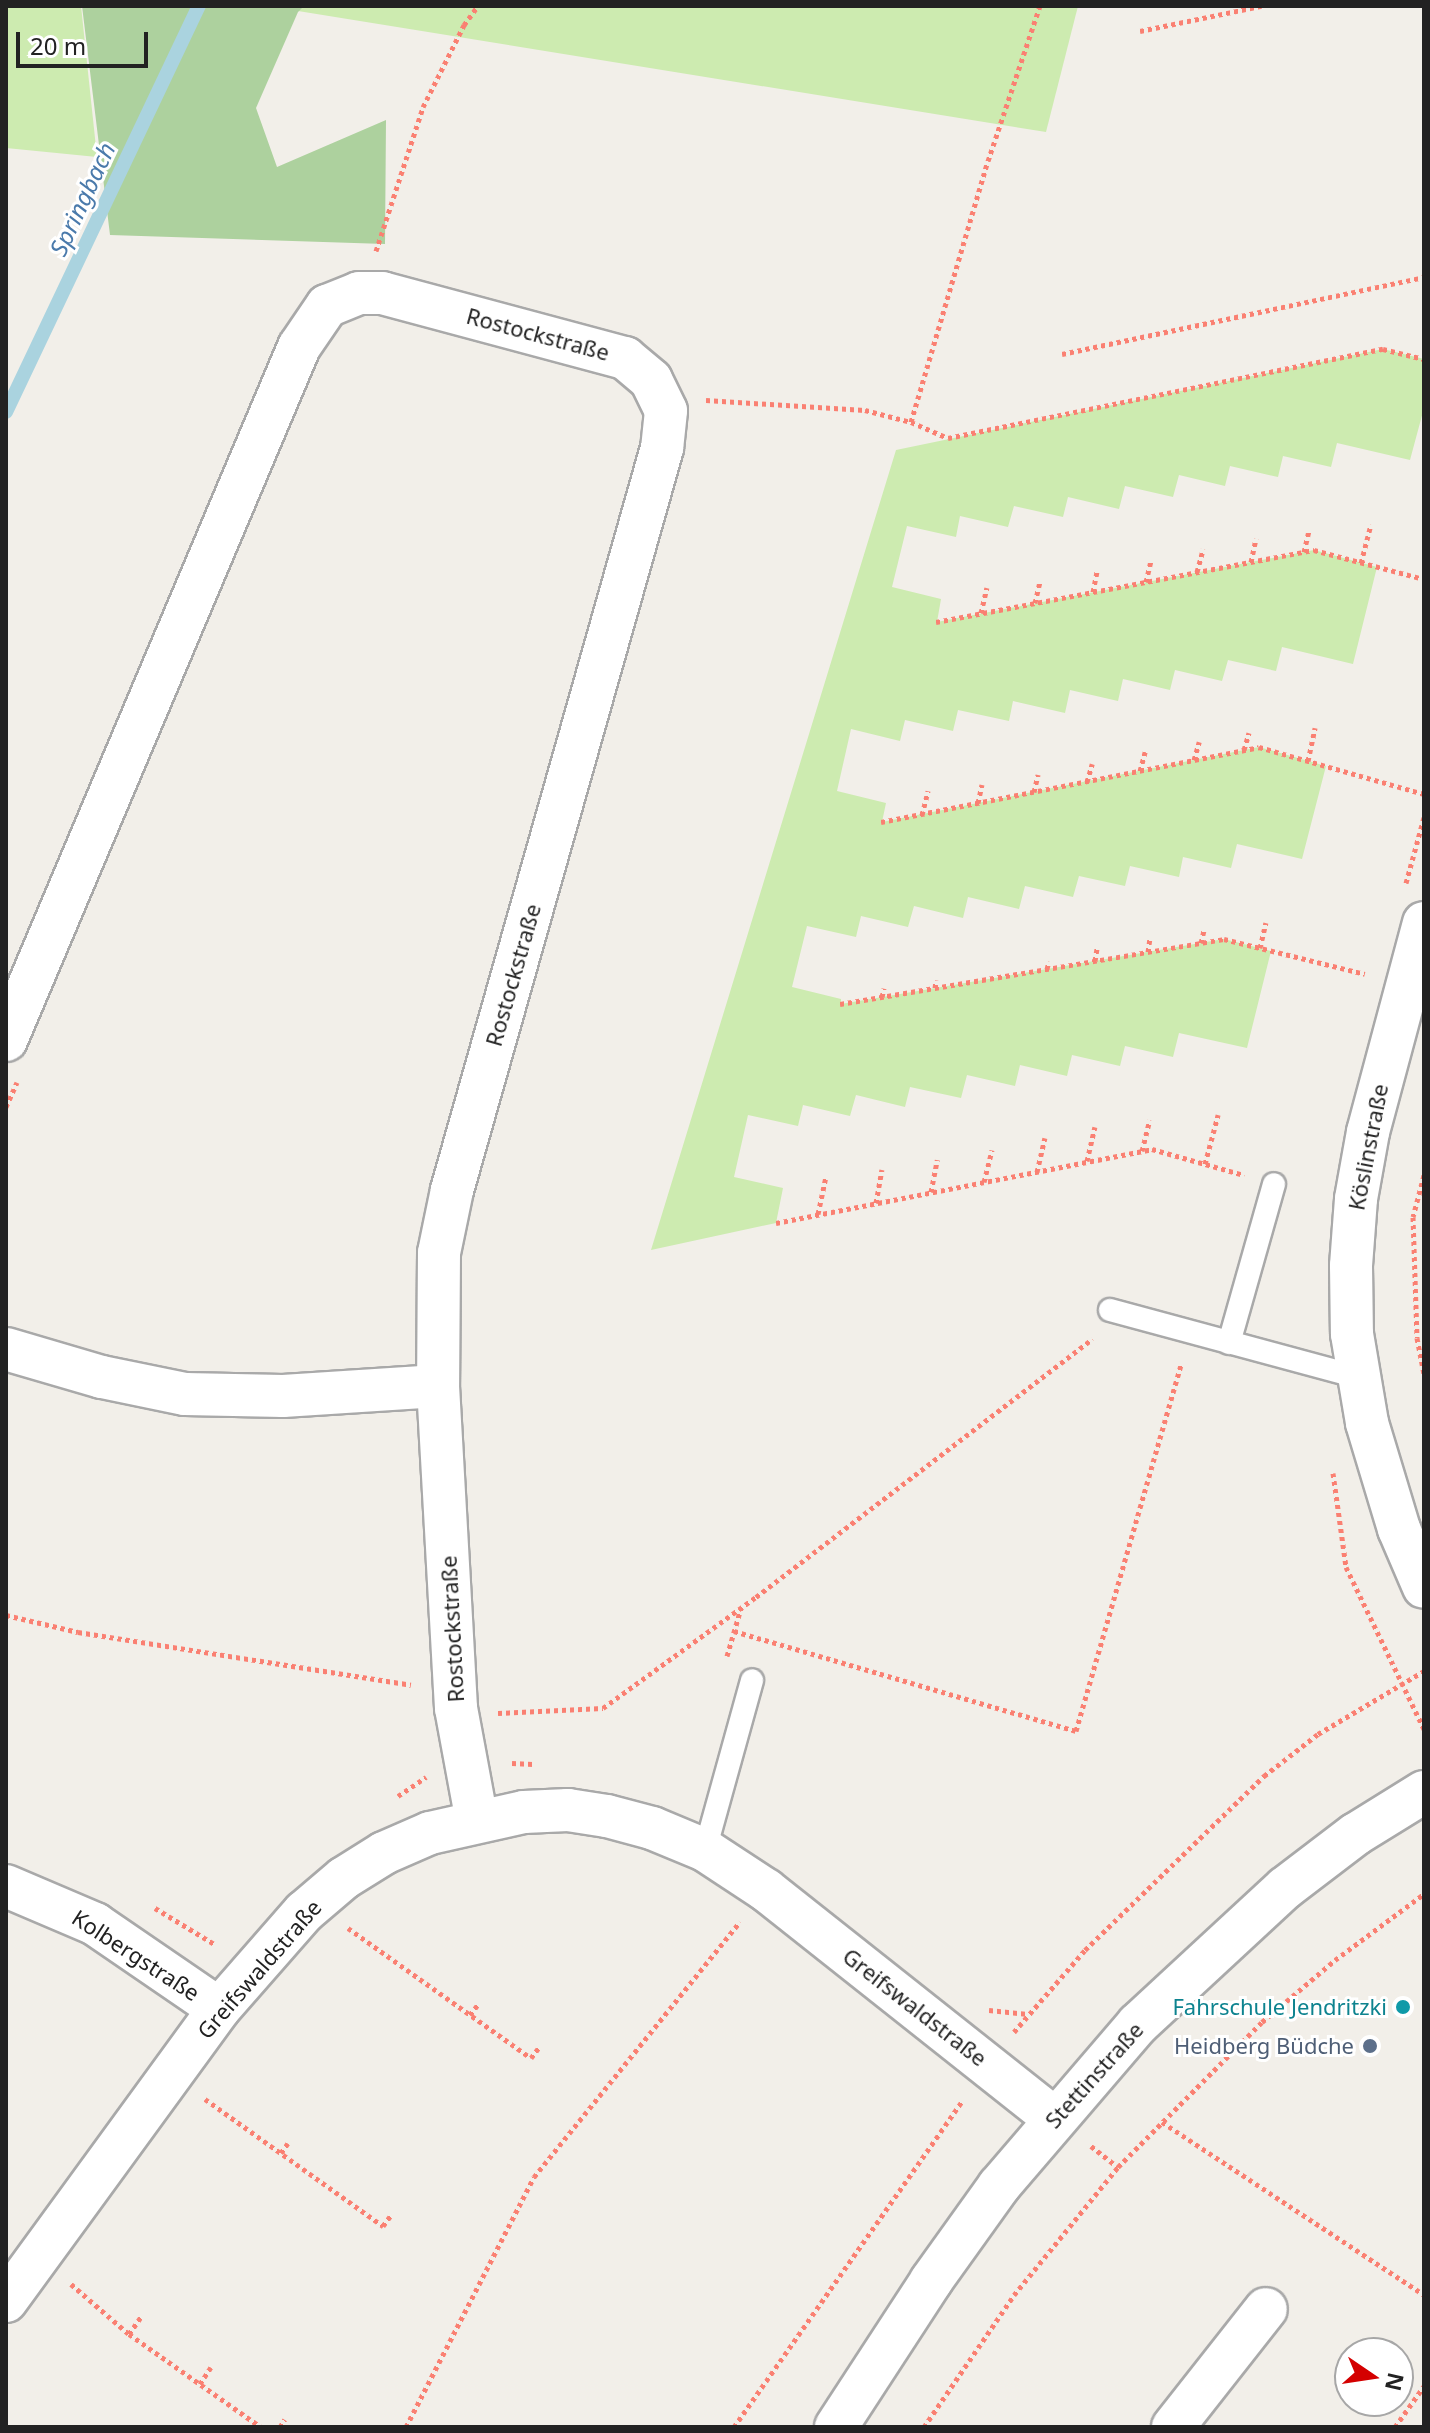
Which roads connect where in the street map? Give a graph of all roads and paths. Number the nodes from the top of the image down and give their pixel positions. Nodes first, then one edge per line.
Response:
1 (478, 6) edge
2 (1040, 6) edge
3 (1261, 6) edge
4 (1140, 31) dead end
5 (374, 258) dead end
6 (1424, 277) edge
7 (1062, 354) dead end
8 (1424, 359) edge
9 (705, 400) dead end
10 (703, 414) dead end
11 (1371, 524) dead end
12 (1309, 531) dead end
13 (1256, 539) dead end
14 (1203, 549) dead end
15 (1304, 552) junction
16 (1151, 561) dead end
17 (1251, 562) junction
18 (1361, 563) junction
19 (1097, 571) dead end
20 (1197, 572) junction
21 (1424, 579) edge
22 (1040, 581) dead end
23 (1146, 582) junction
24 (987, 588) dead end
25 (1093, 592) junction
26 (1035, 603) junction
27 (981, 613) junction
28 (936, 622) dead end
29 (1315, 728) dead end
30 (1249, 733) dead end
31 (1199, 742) dead end
32 (1244, 750) junction
33 (1145, 752) dead end
34 (1194, 760) junction
35 (1308, 761) junction
36 (1092, 764) dead end
37 (1140, 771) junction
38 (1038, 774) dead end
39 (1087, 782) junction
40 (982, 784) dead end
41 (928, 791) dead end
42 (1034, 792) junction
43 (1424, 794) edge
44 (978, 803) junction
45 (922, 815) junction
46 (881, 822) dead end
47 (1266, 923) dead end
48 (1424, 923) edge
49 (1204, 930) dead end
50 (1150, 938) dead end
51 (1201, 943) junction
52 (1097, 948) dead end
53 (1260, 948) junction
54 (1148, 952) junction
55 (1049, 961) dead end
56 (1095, 961) junction
57 (1047, 969) junction
58 (994, 971) dead end
59 (1369, 975) dead end
60 (993, 979) junction
61 (936, 980) dead end
62 (884, 988) dead end
63 (935, 988) junction
64 (882, 997) junction
65 (840, 1004) dead end
66 (6, 1040) edge
67 (1218, 1115) dead end
68 (1150, 1120) dead end
69 (1095, 1127) dead end
70 (1045, 1138) dead end
71 (992, 1150) dead end
72 (1142, 1151) junction
73 (937, 1160) dead end
74 (1087, 1161) junction
75 (1205, 1164) junction
76 (882, 1170) dead end
77 (1037, 1172) junction
78 (1424, 1175) edge
79 (826, 1177) dead end
80 (984, 1182) junction
81 (1274, 1184) joint
82 (931, 1192) junction
83 (876, 1203) junction
84 (818, 1214) junction
85 (776, 1223) dead end
86 (1424, 1304) edge
87 (1417, 1306) junction
88 (1110, 1310) dead end
89 (1136, 1317) junction
90 (1229, 1343) junction
91 (6, 1349) edge
92 (1180, 1365) dead end
93 (1424, 1374) edge
94 (1358, 1377) junction
95 (438, 1386) junction
96 (1424, 1587) edge
97 (6, 1615) edge
98 (734, 1631) dead end
99 (1424, 1671) edge
100 (752, 1680) dead end
101 (1399, 1684) junction
102 (456, 1708) junction
103 (1424, 1729) edge
104 (424, 1763) dead end
105 (424, 1778) dead end
106 (1424, 1792) edge
107 (477, 1821) junction
108 (705, 1850) junction
109 (6, 1886) edge
110 (766, 1890) junction
111 (1424, 1894) edge
112 (339, 1922) dead end
113 (479, 2003) dead end
114 (219, 2009) junction
115 (1028, 2014) dead end
116 (470, 2015) junction
117 (540, 2046) dead end
118 (194, 2091) dead end
119 (968, 2093) dead end
120 (1054, 2118) junction
121 (1162, 2122) junction
122 (288, 2143) dead end
123 (281, 2153) junction
124 (391, 2215) dead end
125 (70, 2283) dead end
126 (1424, 2295) edge
127 (6, 2301) edge
128 (1266, 2309) dead end
129 (141, 2317) dead end
130 (129, 2334) junction
131 (211, 2367) dead end
132 (200, 2384) junction
133 (1424, 2386) edge
134 (285, 2419) dead end
135 (261, 2427) edge
136 (280, 2427) edge
137 (406, 2427) edge
138 (734, 2427) edge
139 (836, 2427) edge
140 (924, 2427) edge
141 (1173, 2427) edge
142 (1395, 2427) edge

1 - 5 path
2 - 8 path
3 - 4 path
6 - 7 path
9 - 10 path
11 - 18 path
12 - 15 path
13 - 17 path
14 - 20 path
15 - 17 path
15 - 18 path
16 - 23 path
17 - 20 path
18 - 21 path
19 - 25 path
20 - 23 path
22 - 26 path
23 - 25 path
24 - 27 path
25 - 26 path
26 - 27 path
27 - 28 path
29 - 35 path
30 - 32 path
31 - 34 path
32 - 34 path
32 - 35 path
33 - 37 path
34 - 37 path
35 - 43 path
36 - 39 path
37 - 39 path
38 - 42 path
39 - 42 path
40 - 44 path
41 - 45 path
42 - 44 path
44 - 45 path
45 - 46 path
47 - 53 path
48 - 94 street, Köslinstraße
49 - 51 path
50 - 54 path
51 - 53 path
51 - 54 path
52 - 56 path
53 - 59 path
54 - 56 path
55 - 57 path
56 - 57 path
57 - 60 path
58 - 60 path
60 - 63 path
61 - 63 path
62 - 64 path
63 - 64 path
64 - 65 path
66 - 95 street, Rostockstraße
67 - 75 path
68 - 72 path
69 - 74 path
70 - 77 path
71 - 80 path
72 - 74 path
72 - 75 path
73 - 82 path
74 - 77 path
75 - 81 path
76 - 83 path
77 - 80 path
78 - 87 path
79 - 84 path
80 - 82 path
81 - 90 lane
82 - 83 path
83 - 84 path
84 - 85 path
86 - 87 path
87 - 93 path
88 - 89 lane
89 - 90 lane
89 - 102 path
90 - 94 lane
91 - 95 street
92 - 98 path
94 - 96 street, Köslinstraße
95 - 102 street, Rostockstraße
97 - 102 path
99 - 101 path
100 - 108 lane
101 - 103 path
101 - 115 path
102 - 107 street, Rostockstraße
104 - 105 path
106 - 120 street, Stettinstraße
107 - 108 street, Greifswaldstraße
107 - 114 street, Greifswaldstraße
108 - 110 street, Greifswaldstraße
109 - 114 street, Kolbergstraße
110 - 120 street, Greifswaldstraße
110 - 137 path
111 - 121 path
112 - 116 path
113 - 116 path
114 - 127 street, Greifswaldstraße
116 - 117 path
118 - 123 path
119 - 138 path
120 - 139 street, Stettinstraße
121 - 126 path
121 - 140 path
122 - 123 path
123 - 124 path
125 - 130 path
128 - 141 street
129 - 130 path
130 - 132 path
131 - 132 path
132 - 135 path
133 - 142 path
134 - 136 path

